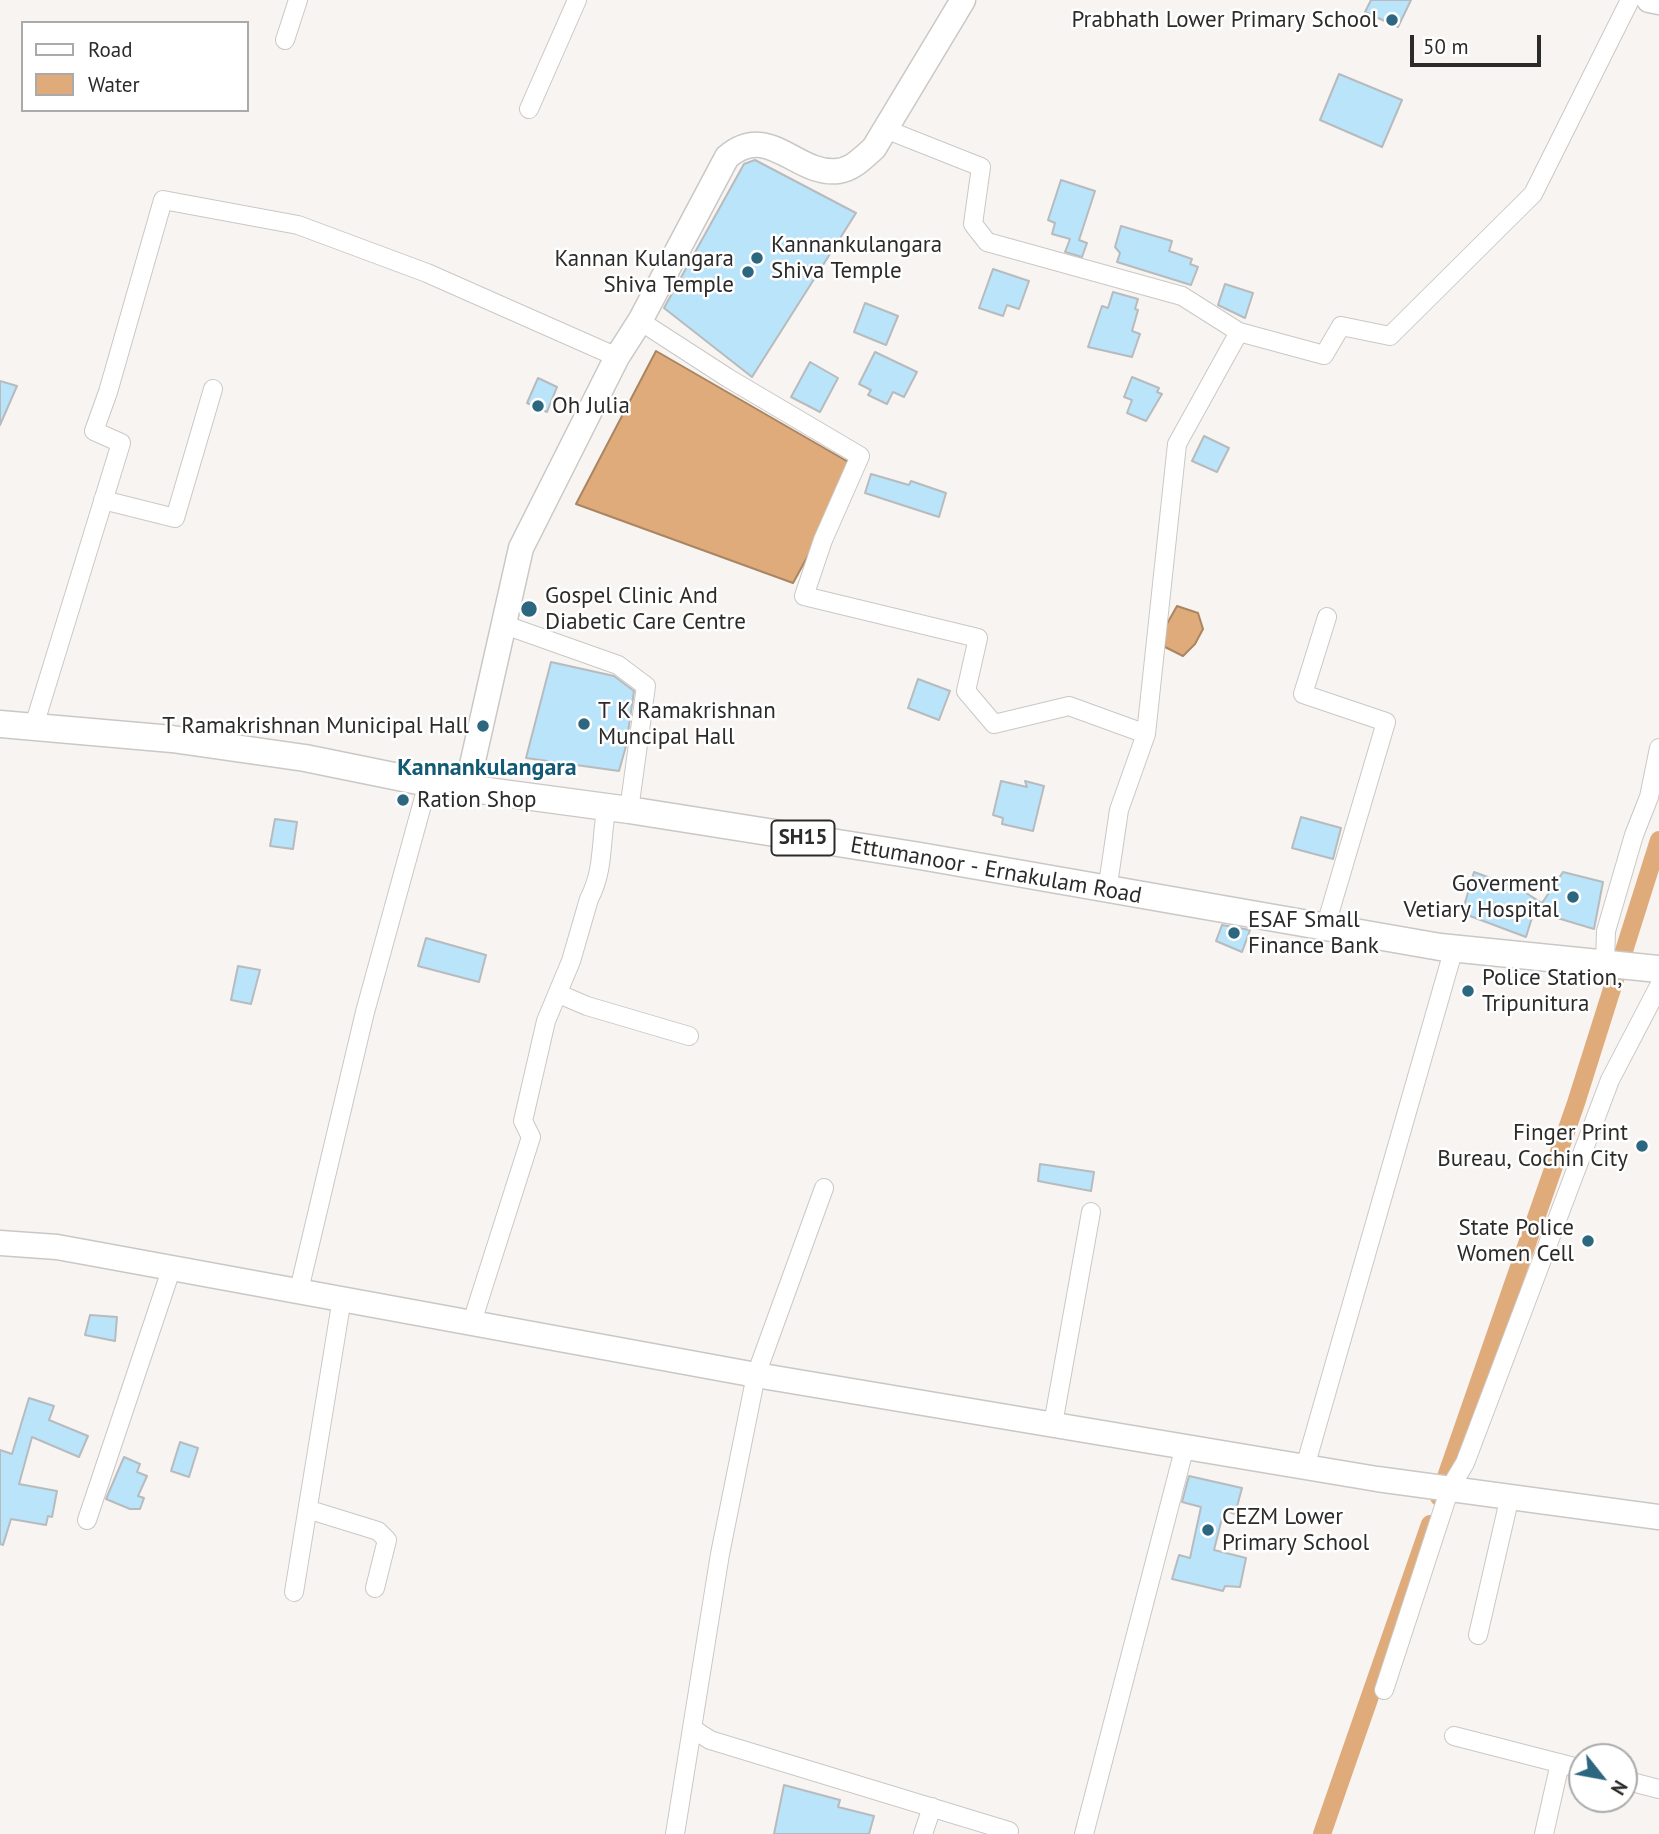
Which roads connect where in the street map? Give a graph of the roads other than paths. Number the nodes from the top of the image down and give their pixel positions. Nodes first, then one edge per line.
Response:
1 (298, 0) edge
2 (576, 0) edge
3 (963, 0) edge
4 (1630, 0) edge
5 (1649, 0) edge
6 (1659, 2) edge
7 (285, 40) dead end
8 (529, 109) dead end
9 (885, 129) junction
10 (640, 321) junction
11 (1239, 332) junction
12 (617, 357) junction
13 (213, 389) dead end
14 (103, 500) junction
15 (1327, 617) dead end
16 (505, 625) junction
17 (0, 724) edge
18 (33, 729) junction
19 (1146, 734) junction
20 (1659, 748) edge
21 (428, 783) junction
22 (467, 787) junction
23 (618, 809) junction
24 (1107, 891) junction
25 (1325, 928) junction
26 (1454, 948) junction
27 (1605, 963) junction
28 (1654, 974) edge
29 (559, 994) junction
30 (689, 1036) dead end
31 (824, 1188) dead end
32 (1091, 1212) dead end
33 (0, 1243) edge
34 (172, 1268) junction
35 (299, 1290) junction
36 (342, 1298) junction
37 (472, 1322) junction
38 (756, 1375) junction
39 (1053, 1424) junction
40 (1185, 1446) junction
41 (1305, 1466) junction
42 (1450, 1488) junction
43 (1510, 1496) junction
44 (310, 1510) junction
45 (1659, 1517) edge
46 (87, 1520) dead end
47 (375, 1588) dead end
48 (294, 1592) dead end
49 (1478, 1635) dead end
50 (1384, 1690) dead end
51 (693, 1729) junction
52 (1454, 1735) dead end
53 (1560, 1763) junction
54 (1568, 1765) edge
55 (1638, 1784) edge
56 (1659, 1789) edge
57 (932, 1807) junction
58 (675, 1834) edge
59 (923, 1834) edge
60 (1008, 1834) edge
61 (1084, 1834) edge
62 (1544, 1834) edge

1 - 7 street
2 - 8 street
3 - 9 main road
4 - 11 street
5 - 6 main road
9 - 10 main road
9 - 11 street
10 - 12 main road
10 - 19 street
11 - 19 street
12 - 14 street
12 - 16 main road
13 - 14 street
14 - 18 street
15 - 25 street
16 - 22 main road
16 - 23 street
17 - 18 main road, Ettumanoor - Ernakulam Road / SH15
18 - 21 main road, Ettumanoor - Ernakulam Road / SH15
19 - 24 street
20 - 27 street
21 - 22 main road, Ettumanoor - Ernakulam Road / SH15
21 - 35 street
22 - 23 main road, Ettumanoor - Ernakulam Road / SH15
23 - 24 main road, Ettumanoor - Ernakulam Road / SH15
23 - 29 street
24 - 25 main road, Ettumanoor - Ernakulam Road / SH15
25 - 26 main road, Ettumanoor - Ernakulam Road / SH15
26 - 27 main road, Ettumanoor - Ernakulam Road / SH15
26 - 41 street
27 - 28 main road, Ettumanoor - Ernakulam Road / SH15
28 - 42 street
29 - 30 street
29 - 37 street
31 - 38 street
32 - 39 street
33 - 34 main road
34 - 35 main road
34 - 46 street
35 - 36 main road
36 - 37 main road
36 - 44 street
37 - 38 main road
38 - 39 main road
38 - 51 street
39 - 40 main road
40 - 41 main road
40 - 61 street
41 - 42 main road
42 - 43 main road
42 - 50 street
43 - 45 main road
43 - 49 street
44 - 47 street
44 - 48 street
51 - 57 street
51 - 58 street
52 - 53 street
53 - 54 street
53 - 62 street
55 - 56 street
57 - 59 street
57 - 60 street

